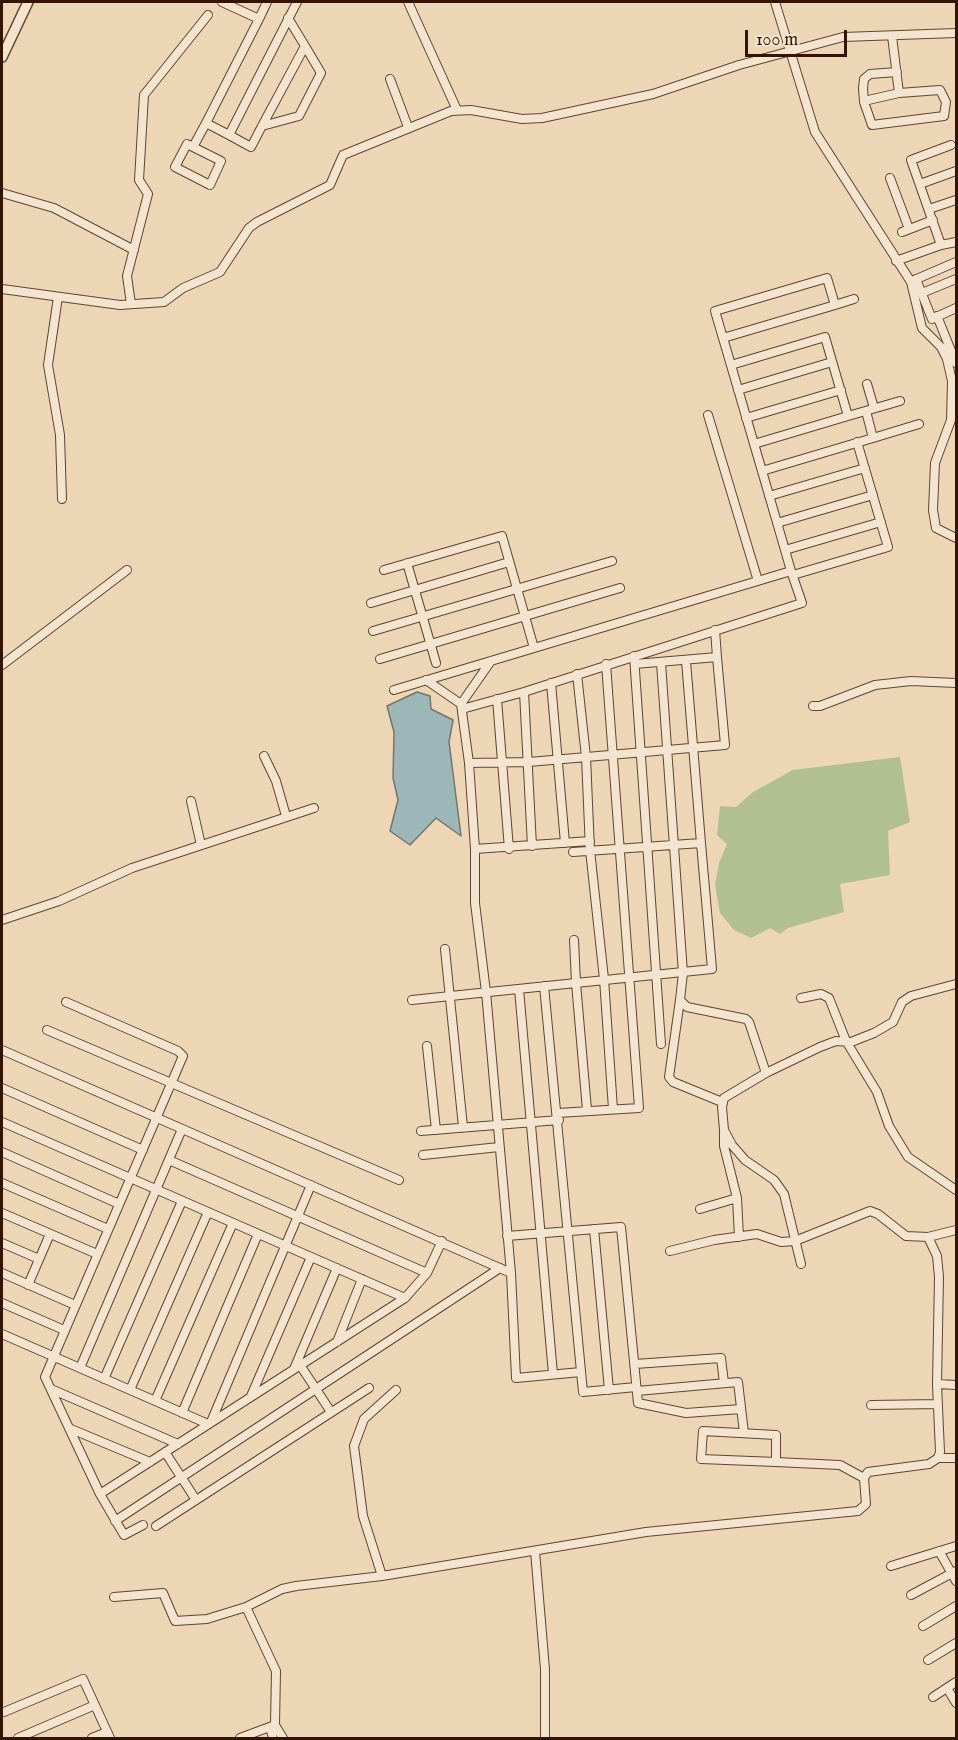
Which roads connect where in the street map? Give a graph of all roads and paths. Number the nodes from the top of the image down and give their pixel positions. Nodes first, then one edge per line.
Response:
1 (28, 2) edge
2 (222, 2) edge
3 (267, 2) edge
4 (297, 2) edge
5 (408, 2) edge
6 (775, 2) edge
7 (208, 15) dead end
8 (288, 18) junction
9 (259, 19) junction
10 (957, 33) edge
11 (892, 36) junction
12 (305, 46) junction
13 (789, 50) junction
14 (2, 57) edge
15 (897, 72) junction
16 (390, 79) dead end
17 (899, 93) junction
18 (864, 101) junction
19 (457, 110) junction
20 (206, 123) junction
21 (262, 126) junction
22 (408, 128) junction
23 (229, 135) junction
24 (951, 144) dead end
25 (193, 147) junction
26 (957, 171) edge
27 (890, 178) dead end
28 (920, 184) junction
29 (2, 193) edge
30 (957, 200) edge
31 (929, 209) junction
32 (933, 220) junction
33 (957, 242) edge
34 (941, 245) junction
35 (134, 250) junction
36 (896, 261) junction
37 (957, 262) edge
38 (956, 279) edge
39 (913, 281) junction
40 (2, 289) edge
41 (922, 293) junction
42 (58, 297) junction
43 (854, 299) dead end
44 (131, 304) junction
45 (835, 305) junction
46 (957, 308) edge
47 (937, 316) junction
48 (723, 338) junction
49 (832, 362) junction
50 (957, 363) edge
51 (731, 365) junction
52 (867, 384) dead end
53 (738, 390) junction
54 (840, 390) junction
55 (900, 401) dead end
56 (874, 408) junction
57 (866, 411) junction
58 (708, 415) dead end
59 (848, 416) junction
60 (746, 418) junction
61 (919, 424) dead end
62 (873, 438) junction
63 (857, 442) junction
64 (754, 444) junction
65 (865, 468) junction
66 (762, 471) junction
67 (873, 495) junction
68 (769, 496) junction
69 (62, 499) dead end
70 (880, 522) junction
71 (777, 523) junction
72 (957, 538) edge
73 (785, 550) junction
74 (612, 561) dead end
75 (509, 562) junction
76 (407, 563) junction
77 (127, 570) dead end
78 (384, 570) dead end
79 (792, 573) junction
80 (758, 581) junction
81 (620, 588) dead end
82 (517, 589) junction
83 (414, 590) junction
84 (371, 603) dead end
85 (422, 616) junction
86 (525, 616) junction
87 (715, 630) junction
88 (373, 631) dead end
89 (430, 644) junction
90 (534, 648) junction
91 (717, 657) junction
92 (380, 658) dead end
93 (634, 660) junction
94 (490, 661) junction
95 (686, 661) junction
96 (436, 663) dead end
97 (661, 663) junction
98 (606, 664) junction
99 (2, 666) edge
100 (577, 674) junction
101 (426, 680) junction
102 (550, 683) junction
103 (957, 683) edge
104 (393, 690) dead end
105 (524, 692) junction
106 (497, 699) junction
107 (461, 706) junction
108 (813, 706) dead end
109 (694, 748) junction
110 (666, 750) junction
111 (640, 752) junction
112 (614, 754) junction
113 (264, 756) dead end
114 (586, 757) junction
115 (556, 759) junction
116 (529, 762) junction
117 (469, 763) junction
118 (502, 764) junction
119 (191, 801) dead end
120 (314, 808) dead end
121 (286, 816) junction
122 (590, 841) junction
123 (565, 843) junction
124 (701, 843) junction
125 (674, 844) junction
126 (201, 845) junction
127 (532, 846) junction
128 (647, 846) junction
129 (619, 848) junction
130 (475, 849) junction
131 (508, 849) junction
132 (590, 850) junction
133 (573, 852) dead end
134 (2, 920) edge
135 (574, 940) dead end
136 (446, 949) dead end
137 (683, 973) junction
138 (657, 975) junction
139 (629, 977) junction
140 (604, 980) junction
141 (576, 983) junction
142 (957, 984) edge
143 (544, 986) junction
144 (519, 989) junction
145 (486, 992) junction
146 (449, 996) junction
147 (801, 998) dead end
148 (412, 1000) dead end
149 (680, 1000) junction
150 (66, 1002) dead end
151 (47, 1029) dead end
152 (846, 1041) junction
153 (661, 1044) dead end
154 (428, 1046) dead end
155 (2, 1053) edge
156 (765, 1073) junction
157 (172, 1083) junction
158 (2, 1088) edge
159 (722, 1102) junction
160 (613, 1109) junction
161 (587, 1110) junction
162 (558, 1117) junction
163 (157, 1118) junction
164 (2, 1122) edge
165 (531, 1122) junction
166 (496, 1124) junction
167 (464, 1127) junction
168 (182, 1129) junction
169 (436, 1130) junction
170 (724, 1130) junction
171 (421, 1131) dead end
172 (499, 1147) junction
173 (143, 1150) junction
174 (2, 1152) edge
175 (423, 1155) dead end
176 (169, 1160) junction
177 (130, 1178) junction
178 (399, 1180) dead end
179 (2, 1183) edge
180 (311, 1185) junction
181 (156, 1190) junction
182 (957, 1190) edge
183 (737, 1198) junction
184 (182, 1201) junction
185 (119, 1204) junction
186 (700, 1209) dead end
187 (208, 1212) junction
188 (2, 1213) edge
189 (298, 1216) junction
190 (232, 1223) junction
191 (108, 1229) junction
192 (594, 1229) junction
193 (957, 1230) edge
194 (569, 1232) junction
195 (50, 1234) junction
196 (258, 1234) junction
197 (541, 1234) junction
198 (507, 1236) junction
199 (739, 1237) junction
200 (928, 1237) junction
201 (442, 1241) junction
202 (795, 1241) junction
203 (2, 1243) edge
204 (285, 1246) junction
205 (670, 1251) dead end
206 (97, 1254) junction
207 (311, 1257) junction
208 (39, 1259) junction
209 (801, 1264) dead end
210 (337, 1268) junction
211 (500, 1268) junction
212 (2, 1273) edge
213 (427, 1273) junction
214 (511, 1273) junction
215 (362, 1279) junction
216 (28, 1285) junction
217 (405, 1298) junction
218 (2, 1303) edge
219 (75, 1305) junction
220 (64, 1330) junction
221 (2, 1334) edge
222 (337, 1342) junction
223 (53, 1356) junction
224 (635, 1364) junction
225 (297, 1367) junction
226 (80, 1368) junction
227 (581, 1372) junction
228 (553, 1374) junction
229 (104, 1379) junction
230 (724, 1383) junction
231 (937, 1384) junction
232 (957, 1385) edge
233 (369, 1388) dead end
234 (51, 1389) junction
235 (316, 1389) junction
236 (636, 1389) junction
237 (130, 1390) junction
238 (396, 1390) dead end
239 (609, 1390) junction
240 (251, 1397) junction
241 (155, 1401) junction
242 (938, 1404) junction
243 (871, 1405) dead end
244 (741, 1409) junction
245 (331, 1412) junction
246 (182, 1413) junction
247 (209, 1424) junction
248 (71, 1429) junction
249 (744, 1433) junction
250 (178, 1444) junction
251 (165, 1452) junction
252 (938, 1458) junction
253 (957, 1458) edge
254 (150, 1462) junction
255 (776, 1462) junction
256 (182, 1478) junction
257 (864, 1478) junction
258 (100, 1494) junction
259 (196, 1500) junction
260 (115, 1521) junction
261 (143, 1525) dead end
262 (156, 1526) dead end
263 (957, 1546) edge
264 (536, 1551) junction
265 (939, 1551) junction
266 (891, 1566) dead end
267 (954, 1572) edge
268 (382, 1576) junction
269 (957, 1581) edge
270 (911, 1595) dead end
271 (114, 1597) dead end
272 (957, 1606) edge
273 (246, 1607) junction
274 (923, 1626) dead end
275 (957, 1643) edge
276 (928, 1660) dead end
277 (957, 1682) edge
278 (947, 1688) junction
279 (933, 1697) dead end
280 (957, 1703) edge
281 (95, 1705) junction
282 (4, 1712) dead end
283 (272, 1726) junction
284 (108, 1735) edge
285 (18, 1738) edge
286 (92, 1738) edge
287 (240, 1738) edge
288 (273, 1738) edge
289 (283, 1738) edge
290 (545, 1738) edge

1 - 14 street
2 - 9 street
3 - 9 street
4 - 8 street
5 - 19 street
6 - 13 street
7 - 35 street
8 - 12 street
8 - 23 street
9 - 20 street
10 - 11 street
11 - 13 street
11 - 15 street
12 - 21 street
12 - 21 street
13 - 19 street
13 - 36 street
15 - 17 street
15 - 18 street
16 - 22 street
17 - 18 street
17 - 18 street
19 - 22 street
20 - 23 street
20 - 25 street
21 - 23 street
22 - 44 street
24 - 28 street
25 - 25 street
26 - 28 street
27 - 32 street
28 - 31 street
29 - 35 street
30 - 31 street
31 - 32 street
32 - 34 street
33 - 34 street
34 - 36 street
35 - 44 street
36 - 39 street
37 - 39 street
38 - 41 street
39 - 41 street
39 - 72 street
40 - 42 street
41 - 47 street
42 - 44 street
42 - 69 street
43 - 45 street
45 - 48 street
45 - 48 street
46 - 47 street
47 - 50 street
48 - 51 street
49 - 51 street
49 - 53 street
49 - 54 street
51 - 53 street
52 - 56 street
53 - 60 street
54 - 59 street
54 - 60 street
55 - 56 street
56 - 57 street
57 - 59 street
57 - 62 street
58 - 80 street
59 - 64 street
60 - 64 street
61 - 62 street
62 - 63 street
63 - 65 street
63 - 66 street
64 - 66 street
65 - 67 street
65 - 68 street
66 - 68 street
67 - 70 street
67 - 71 street
68 - 71 street
70 - 73 street
70 - 79 street
71 - 73 street
73 - 79 street
74 - 82 street
75 - 76 street
75 - 82 street
75 - 83 street
76 - 78 street
76 - 83 street
77 - 99 street
79 - 80 street
79 - 87 street
80 - 90 street
81 - 86 street
82 - 85 street
82 - 86 street
83 - 84 street
83 - 85 street
85 - 88 street
85 - 89 street
86 - 89 street
86 - 90 street
87 - 91 street
87 - 93 street
89 - 92 street
89 - 96 street
90 - 94 street
91 - 95 street
91 - 109 street
93 - 97 street
93 - 98 street
93 - 111 street
94 - 101 street
94 - 107 street
95 - 97 street
95 - 109 street
97 - 110 street
98 - 100 street
98 - 112 street
100 - 102 street
100 - 114 street
101 - 104 street
101 - 107 street
102 - 105 street
102 - 115 street
103 - 108 street
105 - 106 street
105 - 116 street
106 - 107 street
106 - 118 street
107 - 117 street
109 - 110 street
109 - 124 street
110 - 111 street
110 - 125 street
111 - 112 street
111 - 128 street
112 - 114 street
112 - 129 street
113 - 121 street
114 - 115 street
114 - 122 street
115 - 116 street
115 - 123 street
116 - 118 street
116 - 127 street
117 - 118 street
117 - 130 street
118 - 131 street
119 - 126 street
120 - 121 street
121 - 126 street
122 - 123 street
122 - 132 street
123 - 127 street
124 - 125 street
124 - 137 street
125 - 128 street
125 - 137 street
126 - 134 street
127 - 131 street
128 - 129 street
128 - 138 street
129 - 132 street
129 - 139 street
130 - 131 street
130 - 145 street
132 - 133 street
132 - 140 street
135 - 141 street
136 - 146 street
137 - 138 street
137 - 149 street
138 - 139 street
138 - 153 street
139 - 140 street
139 - 160 street
140 - 141 street
140 - 160 street
141 - 143 street
141 - 161 street
142 - 152 street
143 - 144 street
143 - 162 street
144 - 145 street
144 - 165 street
145 - 146 street
145 - 166 street
146 - 148 street
146 - 167 street
147 - 152 street
149 - 156 street
149 - 159 street
150 - 157 street
151 - 157 street
152 - 156 street
152 - 182 street
154 - 169 street
155 - 163 street
156 - 159 street
157 - 163 street
157 - 178 street
158 - 173 street
159 - 170 street
160 - 161 street
161 - 162 street
162 - 165 street
162 - 194 street
163 - 168 street
163 - 173 street
164 - 177 street
165 - 166 street
165 - 197 street
166 - 167 street
166 - 172 street
167 - 169 street
168 - 176 street
168 - 180 street
169 - 171 street
170 - 183 street
170 - 202 street
172 - 175 street
172 - 198 street
173 - 177 street
174 - 185 street
176 - 181 street
176 - 189 street
177 - 181 street
177 - 185 street
179 - 191 street
180 - 189 street
180 - 201 street
181 - 184 street
181 - 226 street
183 - 186 street
183 - 199 street
184 - 187 street
184 - 229 street
185 - 191 street
187 - 190 street
187 - 237 street
188 - 195 street
189 - 204 street
189 - 213 street
190 - 196 street
190 - 241 street
191 - 206 street
192 - 194 street
192 - 224 street
192 - 239 street
193 - 200 street
194 - 197 street
194 - 227 street
195 - 206 street
195 - 208 street
196 - 204 street
196 - 246 street
197 - 198 street
197 - 228 street
198 - 214 street
199 - 202 street
199 - 205 street
200 - 202 street
200 - 231 street
201 - 211 street
201 - 213 street
202 - 209 street
203 - 208 street
204 - 207 street
204 - 247 street
206 - 219 street
207 - 210 street
207 - 240 street
208 - 216 street
210 - 215 street
210 - 225 street
211 - 214 street
211 - 235 street
212 - 216 street
213 - 217 street
214 - 228 street
215 - 217 street
215 - 222 street
216 - 219 street
217 - 222 street
218 - 220 street
219 - 220 street
220 - 223 street
221 - 223 street
222 - 225 street
223 - 226 street
223 - 234 street
224 - 230 street
224 - 236 street
225 - 235 street
225 - 240 street
226 - 229 street
227 - 228 street
227 - 239 street
229 - 237 street
230 - 236 street
230 - 244 street
231 - 232 street
231 - 242 street
233 - 245 street
234 - 248 street
234 - 250 street
235 - 245 street
235 - 256 street
236 - 239 street
236 - 244 street
237 - 241 street
238 - 268 street
240 - 247 street
241 - 246 street
242 - 243 street
242 - 252 street
244 - 249 street
245 - 259 street
246 - 247 street
247 - 250 street
248 - 254 street
248 - 258 street
249 - 255 street
249 - 255 street
250 - 251 street
251 - 254 street
251 - 256 street
252 - 253 street
252 - 257 street
254 - 258 street
255 - 257 street
256 - 259 street
256 - 260 street
257 - 264 street
258 - 260 street
259 - 262 street
260 - 261 street
263 - 265 street
264 - 268 street
264 - 290 street
265 - 266 street
265 - 267 street
267 - 269 street
267 - 270 street
268 - 273 street
271 - 273 street
272 - 274 street
273 - 283 street
275 - 276 street
277 - 278 street
278 - 279 street
278 - 280 street
281 - 282 street
281 - 284 street
281 - 285 street
283 - 287 street
283 - 288 street
283 - 289 street
284 - 286 street

